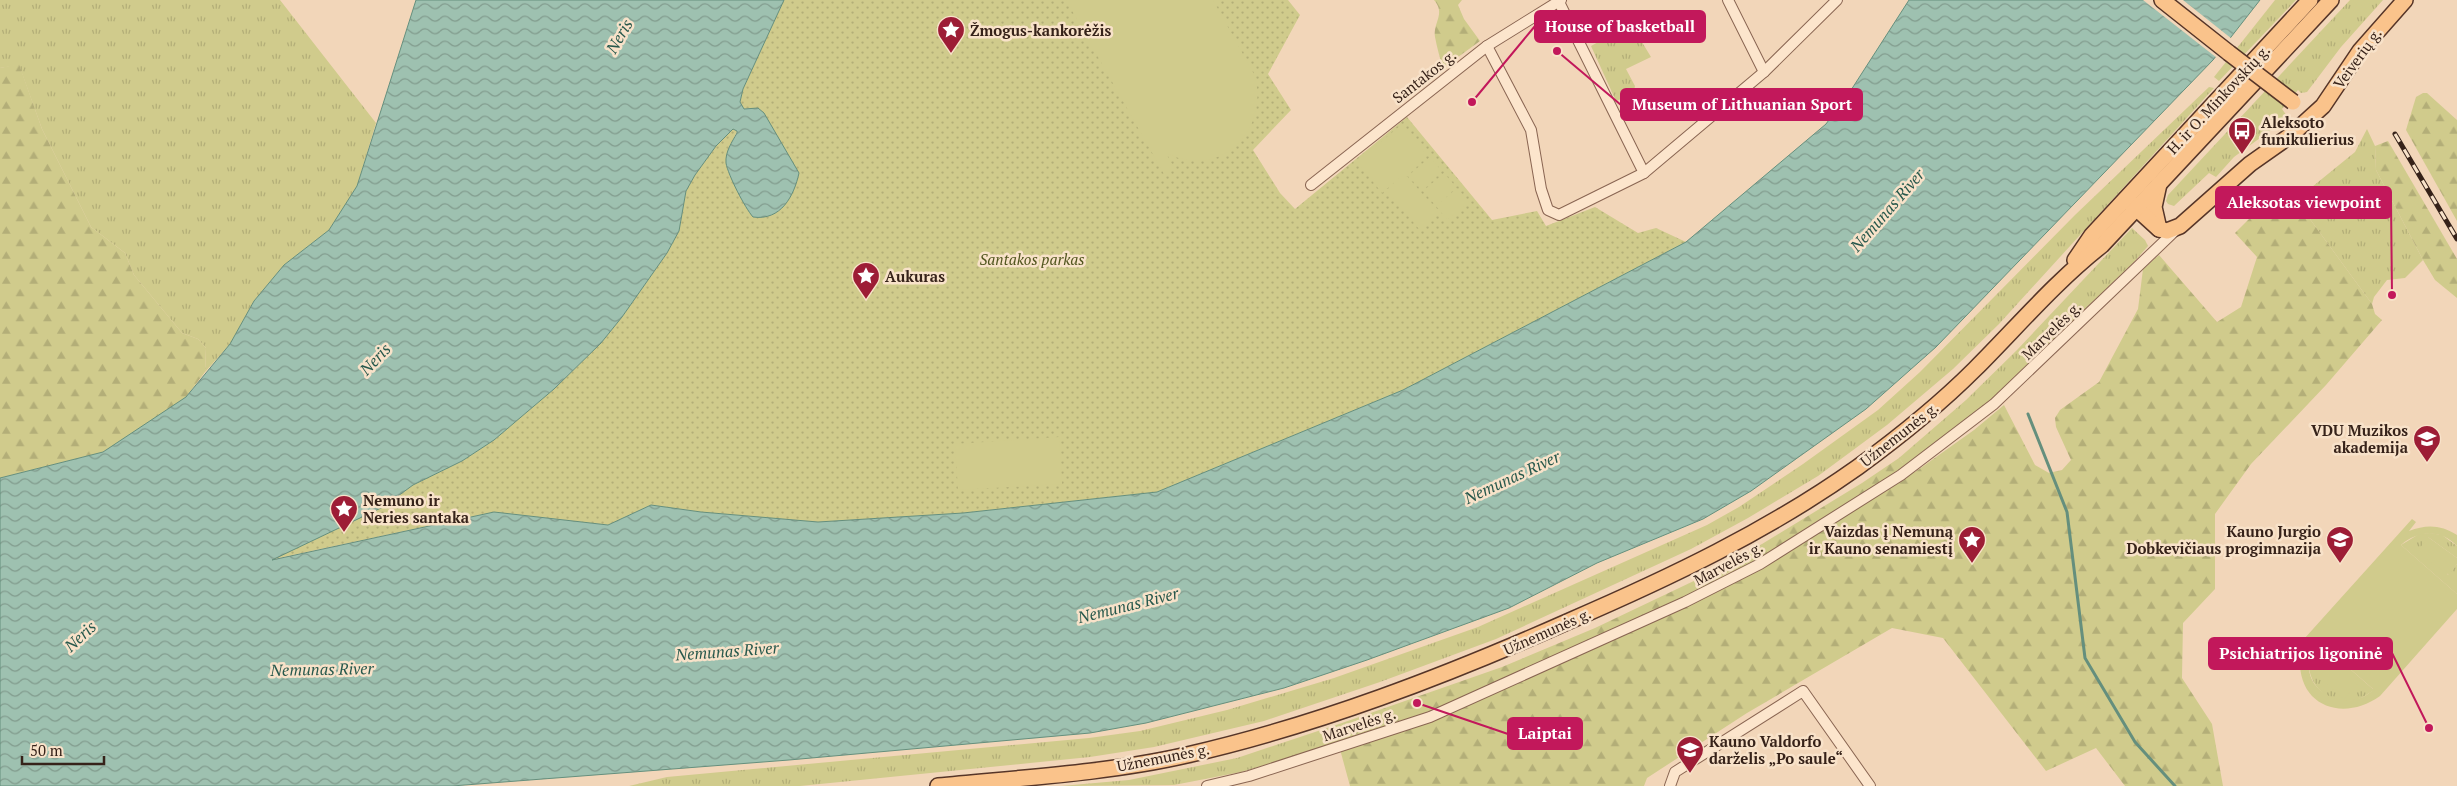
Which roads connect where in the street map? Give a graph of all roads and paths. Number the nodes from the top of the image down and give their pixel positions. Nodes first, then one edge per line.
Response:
1 (1559, 0) edge
2 (1728, 0) edge
3 (1837, 0) edge
4 (2162, 0) edge
5 (2310, 0) edge
6 (2330, 0) edge
7 (2405, 0) edge
8 (1487, 46) junction
9 (1764, 72) junction
10 (2310, 116) junction
11 (1644, 173) junction
12 (2160, 184) junction
13 (1311, 185) dead end
14 (2131, 203) junction
15 (2180, 226) junction
16 (2160, 229) junction
17 (938, 786) edge
18 (1207, 786) edge
19 (1670, 786) edge
20 (1870, 786) edge

1 - 8 street, Santakos g.
1 - 11 street
2 - 9 street
3 - 9 street
4 - 10 main road, bridge
5 - 14 main road, H. ir O. Minkovskių g.
6 - 12 main road, H. ir O. Minkovskių g.
7 - 10 main road, Veiverių g.
8 - 11 street
8 - 13 street, Santakos g.
9 - 11 street
10 - 15 main road, Veiverių g.
12 - 14 main road, H. ir O. Minkovskių g.
12 - 16 main road
14 - 16 main road
14 - 17 main road, Užnemunės g.
15 - 16 main road
15 - 18 street, Marvelės g.
19 - 20 street

